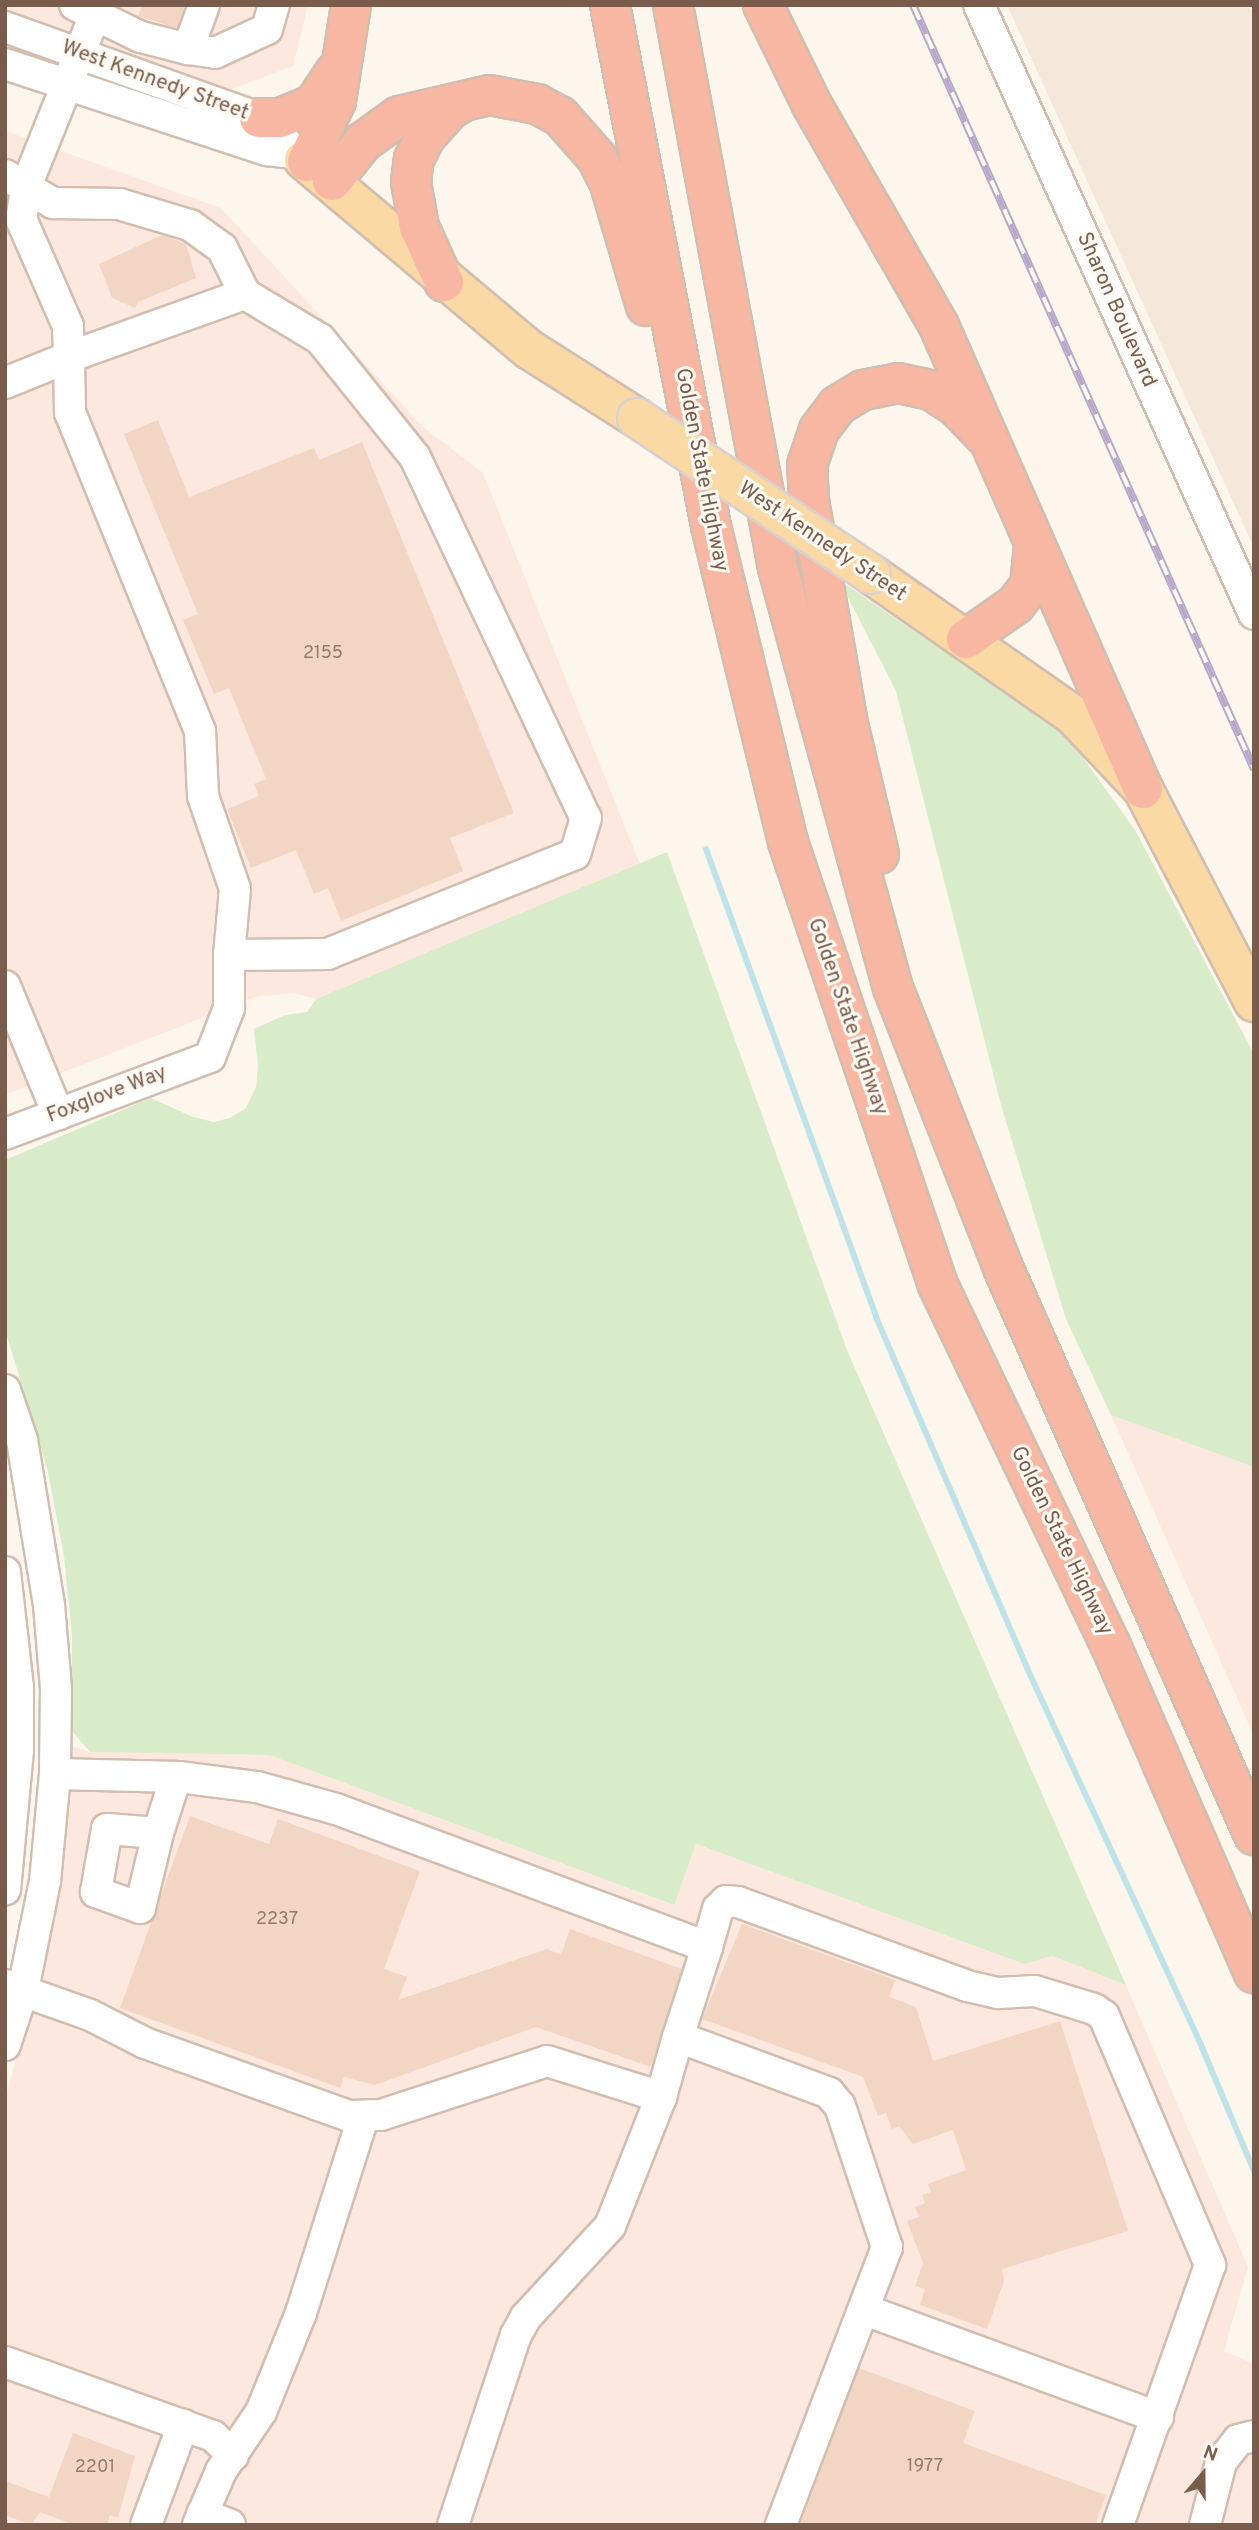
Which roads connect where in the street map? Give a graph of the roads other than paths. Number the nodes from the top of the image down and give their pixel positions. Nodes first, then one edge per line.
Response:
1 (204, 5) edge
2 (274, 5) edge
3 (351, 5) edge
4 (610, 5) edge
5 (673, 5) edge
6 (763, 5) edge
7 (979, 5) edge
8 (90, 8) edge
9 (5, 27) edge
10 (154, 41) junction
11 (188, 49) junction
12 (80, 55) junction
13 (342, 57) junction
14 (5, 64) edge
15 (146, 76) junction
16 (68, 86) junction
17 (468, 99) junction
18 (259, 118) junction
19 (310, 165) junction
20 (16, 180) edge
21 (13, 222) edge
22 (444, 282) junction
23 (246, 294) junction
24 (69, 357) junction
25 (5, 383) edge
26 (985, 436) junction
27 (710, 526) junction
28 (1034, 545) junction
29 (1254, 614) edge
30 (966, 639) junction
31 (1143, 789) junction
32 (229, 955) junction
33 (5, 986) edge
34 (1254, 1002) edge
35 (58, 1114) junction
36 (942, 1119) junction
37 (5, 1134) edge
38 (5, 1390) edge
39 (5, 1572) edge
40 (8, 1609) edge
41 (55, 1774) junction
42 (176, 1777) junction
43 (158, 1833) dead end
44 (1254, 1835) edge
45 (6, 1875) edge
46 (707, 1947) junction
47 (1254, 1973) edge
48 (14, 1988) edge
49 (678, 2037) junction
50 (5, 2045) edge
51 (661, 2097) junction
52 (363, 2117) junction
53 (865, 2310) junction
54 (5, 2362) edge
55 (1158, 2417) junction
56 (183, 2425) junction
57 (1254, 2436) edge
58 (233, 2455) junction
59 (200, 2519) edge
60 (146, 2525) edge
61 (230, 2525) edge
62 (453, 2525) edge
63 (781, 2525) edge
64 (1118, 2525) edge
65 (1205, 2525) edge

1 - 11 street
2 - 11 street
3 - 13 highway
4 - 27 highway, Golden State Highway
5 - 36 highway
6 - 26 highway
7 - 29 street, Sharon Boulevard
8 - 10 street
8 - 12 street
9 - 12 street, West Kennedy Street
10 - 11 street
10 - 15 street
12 - 15 street, West Kennedy Street
12 - 16 street
13 - 18 highway
13 - 19 highway
14 - 16 street, West Kennedy Street
15 - 18 street, West Kennedy Street
16 - 19 street, West Kennedy Street
16 - 20 street
17 - 19 highway
17 - 22 highway
17 - 27 highway
18 - 19 street, West Kennedy Street
19 - 22 main road, West Kennedy Street
20 - 21 street
20 - 23 street
21 - 24 street
22 - 30 main road, West Kennedy Street, bridge
23 - 24 street
23 - 32 street
24 - 25 street
24 - 32 street
26 - 28 highway
26 - 36 highway
27 - 47 highway, Golden State Highway
28 - 30 highway
28 - 31 highway
30 - 31 main road, West Kennedy Street
31 - 34 main road, West Kennedy Street
32 - 35 street, Foxglove Way
33 - 35 street
35 - 37 street, Foxglove Way
36 - 44 highway
38 - 41 street
39 - 40 street
40 - 45 street
41 - 42 street
41 - 48 street
42 - 43 street
42 - 46 street
46 - 49 street
46 - 55 street
48 - 50 street
48 - 52 street
49 - 51 street
49 - 53 street
51 - 52 street
51 - 62 street
52 - 58 street
53 - 55 street
53 - 63 street
54 - 56 street
55 - 64 street
56 - 58 street
56 - 60 street
57 - 65 street
58 - 59 street
59 - 61 street

